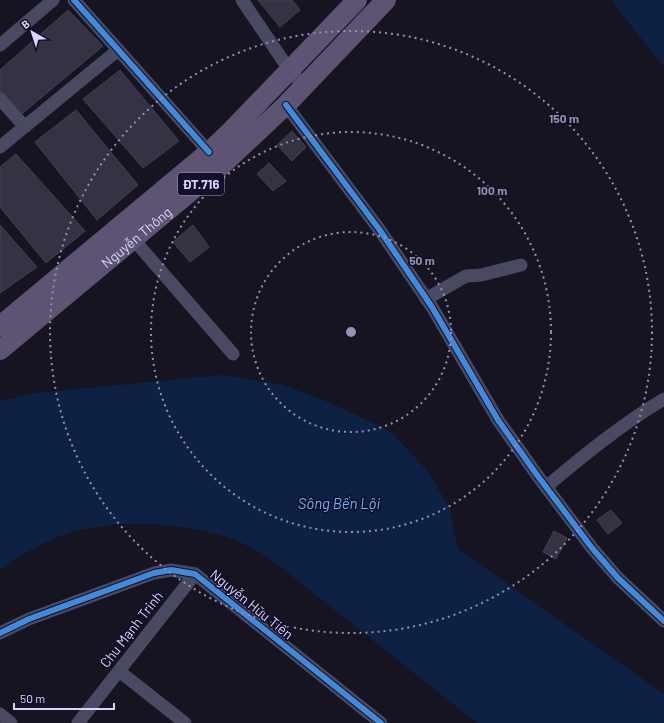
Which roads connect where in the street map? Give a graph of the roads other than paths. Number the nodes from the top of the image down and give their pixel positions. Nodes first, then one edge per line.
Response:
1 (74, 0) edge
2 (242, 0) edge
3 (357, 0) edge
4 (386, 0) edge
5 (46, 2) edge
6 (0, 45) edge
7 (118, 50) junction
8 (290, 71) junction
9 (304, 85) junction
10 (0, 98) edge
11 (286, 105) junction
12 (25, 127) junction
13 (0, 147) edge
14 (209, 152) junction
15 (134, 240) junction
16 (521, 265) dead end
17 (426, 299) junction
18 (0, 326) edge
19 (0, 350) edge
20 (233, 354) dead end
21 (664, 399) edge
22 (546, 487) junction
23 (195, 574) junction
24 (664, 621) edge
25 (0, 633) edge
26 (119, 670) junction
27 (0, 714) edge
28 (11, 723) edge
29 (78, 723) edge
30 (185, 723) edge
31 (381, 723) edge

1 - 7 street
2 - 8 street
3 - 8 main road, Nguyễn Thông / ĐT.716
4 - 9 main road, Nguyễn Thông / ĐT.716
5 - 6 street
7 - 12 street
7 - 14 street
8 - 9 street
8 - 14 main road, Nguyễn Thông / ĐT.716
9 - 11 main road, Nguyễn Thông / ĐT.716
10 - 12 street
11 - 15 main road, Nguyễn Thông / ĐT.716
11 - 17 street
12 - 13 street
14 - 18 main road, Nguyễn Thông / ĐT.716
15 - 19 main road, Nguyễn Thông / ĐT.716
15 - 20 street
16 - 17 street
17 - 22 street
21 - 22 street
22 - 24 street
23 - 25 street, Nguyễn Hữu Tiến
23 - 26 street, Chu Mạnh Trinh
23 - 31 street, Nguyễn Hữu Tiến
26 - 29 street, Chu Mạnh Trinh
26 - 30 street
27 - 28 street

